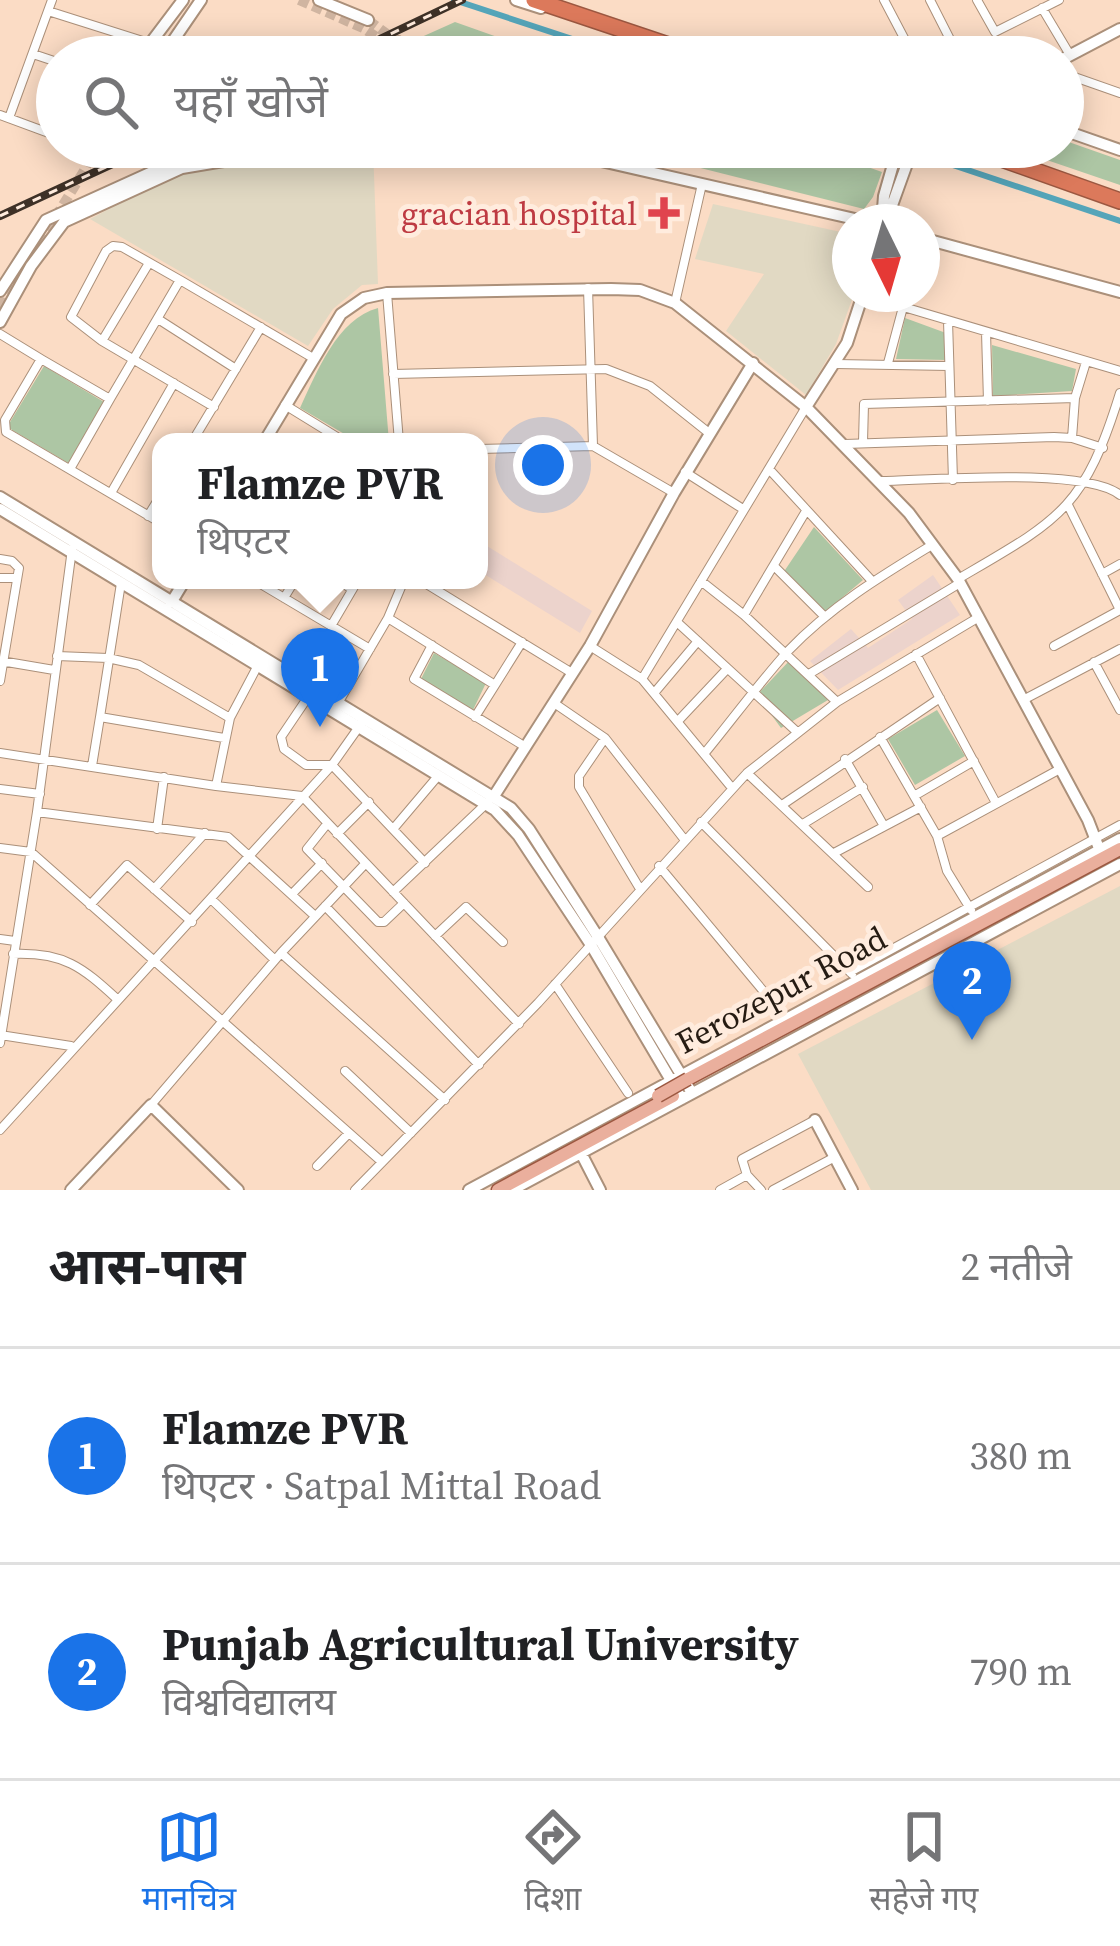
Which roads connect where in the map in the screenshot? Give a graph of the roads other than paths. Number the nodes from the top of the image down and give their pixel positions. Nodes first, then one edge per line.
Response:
1 (52, 0) edge
2 (183, 0) edge
3 (201, 0) edge
4 (319, 0) edge
5 (516, 0) edge
6 (534, 0) edge
7 (557, 0) edge
8 (884, 0) edge
9 (930, 0) edge
10 (977, 0) edge
11 (1059, 0) edge
12 (1042, 8) junction
13 (48, 11) junction
14 (368, 20) tunnel mouth
15 (1120, 29) edge
16 (39, 36) edge
17 (125, 36) edge
18 (155, 36) edge
19 (176, 36) edge
20 (623, 36) edge
21 (641, 36) edge
22 (661, 36) edge
23 (903, 36) edge
24 (948, 36) edge
25 (1056, 36) edge
26 (36, 45) edge
27 (1084, 48) edge
28 (33, 54) junction
29 (36, 55) edge
30 (1084, 80) edge
31 (1120, 93) edge
32 (5, 117) edge
33 (36, 128) edge
34 (1084, 137) edge
35 (1120, 150) edge
36 (164, 168) edge
37 (182, 168) edge
38 (634, 168) edge
39 (898, 168) edge
40 (1015, 168) edge
41 (1027, 168) edge
42 (1037, 168) edge
43 (702, 184) junction
44 (1120, 201) edge
45 (887, 204) edge
46 (80, 211) junction
47 (832, 213) edge
48 (940, 243) edge
49 (149, 263) junction
50 (180, 280) junction
51 (588, 288) junction
52 (0, 291) edge
53 (1120, 292) edge
54 (387, 293) junction
55 (675, 303) junction
56 (856, 312) edge
57 (902, 312) edge
58 (919, 312) edge
59 (158, 320) junction
60 (948, 321) junction
61 (0, 322) edge
62 (261, 327) junction
63 (986, 332) junction
64 (0, 334) edge
65 (102, 341) junction
66 (313, 358) junction
67 (41, 359) junction
68 (134, 361) junction
69 (1086, 362) junction
70 (753, 363) junction
71 (836, 364) junction
72 (888, 364) junction
73 (949, 366) junction
74 (590, 368) junction
75 (236, 369) junction
76 (1120, 371) edge
77 (394, 374) junction
78 (174, 383) junction
79 (1120, 393) edge
80 (1076, 398) junction
81 (110, 399) junction
82 (988, 401) junction
83 (950, 402) junction
84 (285, 405) junction
85 (214, 406) junction
86 (806, 406) junction
87 (198, 433) edge
88 (269, 433) edge
89 (324, 433) edge
90 (398, 433) edge
91 (709, 433) junction
92 (1072, 438) junction
93 (952, 440) junction
94 (863, 442) junction
95 (845, 445) junction
96 (593, 446) junction
97 (1103, 448) junction
98 (488, 449) edge
99 (70, 469) junction
100 (769, 469) junction
101 (686, 472) junction
102 (953, 480) junction
103 (881, 481) junction
104 (1084, 483) junction
105 (111, 493) junction
106 (674, 493) junction
107 (1120, 496) edge
108 (0, 497) edge
109 (1068, 506) junction
110 (0, 509) edge
111 (743, 509) junction
112 (152, 510) edge
113 (806, 511) junction
114 (148, 516) junction
115 (152, 518) edge
116 (933, 544) junction
117 (73, 547) junction
118 (0, 560) edge
119 (1120, 564) edge
120 (774, 566) junction
121 (1102, 574) junction
122 (0, 578) edge
123 (16, 578) junction
124 (701, 581) junction
125 (872, 581) junction
126 (959, 581) junction
127 (121, 583) junction
128 (180, 589) edge
129 (269, 589) edge
130 (290, 589) edge
131 (353, 589) edge
132 (400, 589) edge
133 (435, 589) edge
134 (284, 598) junction
135 (170, 605) junction
136 (744, 615) junction
137 (825, 617) junction
138 (979, 617) junction
139 (388, 618) junction
140 (678, 623) junction
141 (331, 626) junction
142 (3, 640) edge
143 (698, 640) junction
144 (522, 642) junction
145 (432, 645) junction
146 (590, 646) junction
147 (1054, 646) dead end
148 (370, 649) junction
149 (1120, 649) edge
150 (788, 652) junction
151 (916, 654) junction
152 (57, 656) junction
153 (108, 658) junction
154 (2, 661) edge
155 (1094, 662) junction
156 (256, 667) junction
157 (728, 669) junction
158 (54, 670) junction
159 (572, 673) junction
160 (809, 674) junction
161 (642, 679) junction
162 (0, 681) edge
163 (495, 685) junction
164 (655, 692) junction
165 (755, 693) junction
166 (308, 697) junction
167 (940, 698) junction
168 (1023, 700) junction
169 (552, 702) junction
170 (836, 702) junction
171 (336, 707) junction
172 (1120, 710) edge
173 (100, 717) junction
174 (475, 717) junction
175 (230, 718) junction
176 (678, 722) junction
177 (362, 723) junction
178 (796, 731) junction
179 (880, 736) junction
180 (224, 738) junction
181 (605, 738) junction
182 (524, 746) junction
183 (0, 753) edge
184 (704, 754) junction
185 (44, 759) junction
186 (845, 759) junction
187 (974, 761) junction
188 (332, 765) junction
189 (92, 766) junction
190 (1060, 769) junction
191 (746, 772) junction
192 (438, 776) junction
193 (164, 778) junction
194 (217, 786) junction
195 (863, 787) junction
196 (0, 788) edge
197 (731, 788) junction
198 (40, 794) junction
199 (302, 796) junction
200 (914, 796) junction
201 (489, 800) junction
202 (369, 802) junction
203 (996, 803) junction
204 (782, 806) junction
205 (921, 807) junction
206 (37, 812) junction
207 (701, 822) junction
208 (327, 824) junction
209 (802, 824) junction
210 (1120, 825) edge
211 (884, 826) junction
212 (394, 827) junction
213 (157, 829) junction
214 (206, 832) junction
215 (337, 834) junction
216 (937, 836) junction
217 (684, 839) junction
218 (1112, 847) edge
219 (0, 848) edge
220 (31, 852) junction
221 (834, 853) junction
222 (249, 856) junction
223 (322, 863) junction
224 (365, 863) junction
225 (425, 863) junction
226 (659, 866) junction
227 (344, 885) junction
228 (868, 887) dead end
229 (154, 889) junction
230 (640, 889) junction
231 (394, 892) junction
232 (292, 894) junction
233 (210, 899) junction
234 (404, 903) junction
235 (90, 905) junction
236 (325, 906) junction
237 (972, 912) junction
238 (315, 916) junction
239 (192, 922) junction
240 (435, 936) junction
241 (0, 939) edge
242 (15, 940) junction
243 (595, 941) junction
244 (503, 942) dead end
245 (13, 954) junction
246 (278, 956) junction
247 (153, 962) junction
248 (854, 975) junction
249 (555, 984) junction
250 (117, 999) junction
251 (784, 1017) junction
252 (222, 1024) junction
253 (519, 1024) junction
254 (0, 1037) edge
255 (73, 1046) junction
256 (479, 1064) junction
257 (345, 1071) dead end
258 (680, 1088) junction
259 (628, 1093) dead end
260 (445, 1100) junction
261 (151, 1105) junction
262 (815, 1120) joint
263 (0, 1130) edge
264 (349, 1133) junction
265 (411, 1133) junction
266 (582, 1155) junction
267 (835, 1157) junction
268 (382, 1162) junction
269 (317, 1166) dead end
270 (747, 1175) junction
271 (71, 1190) edge
272 (238, 1190) edge
273 (355, 1190) edge
274 (469, 1190) edge
275 (484, 1190) edge
276 (498, 1190) edge
277 (512, 1190) edge
278 (600, 1190) edge
279 (720, 1190) edge
280 (761, 1190) edge
281 (773, 1190) edge
282 (852, 1190) edge

1 - 13 street
2 - 18 street
3 - 19 street
4 - 14 street
5 - 20 street
6 - 21 highway
7 - 22 street
8 - 23 street
9 - 24 street
10 - 12 street
11 - 12 street
12 - 25 street
13 - 16 street
13 - 17 street
15 - 27 street
26 - 28 street
28 - 29 street
28 - 32 street
30 - 31 street
32 - 33 street
34 - 35 street
36 - 46 street
37 - 46 street
38 - 43 street
39 - 45 street
40 - 44 street
41 - 44 highway
42 - 44 street
43 - 47 street
43 - 55 street
46 - 52 street
46 - 61 street
48 - 53 street
49 - 50 street
49 - 65 street
49 - 65 street
50 - 59 street
50 - 62 street
51 - 54 street
51 - 55 street
51 - 74 street
54 - 66 street
54 - 77 street
55 - 70 street
56 - 71 street
57 - 72 street
58 - 60 street
59 - 68 street
59 - 75 street
60 - 63 street
60 - 73 street
62 - 66 street
62 - 75 street
63 - 69 street
63 - 82 street
64 - 67 street
65 - 68 street
66 - 84 street
67 - 81 street
67 - 99 street
68 - 78 street
68 - 81 street
69 - 76 street
69 - 80 street
70 - 86 street
70 - 91 street
71 - 72 street
71 - 86 street
72 - 73 street
73 - 83 street
74 - 77 street
74 - 91 street
74 - 96 street
75 - 85 street
77 - 90 street
78 - 85 street
78 - 105 street
79 - 97 street
80 - 82 street
80 - 92 street
81 - 99 street
82 - 83 street
83 - 93 street
83 - 94 street
84 - 88 street
84 - 89 street
85 - 87 street
86 - 95 street
86 - 100 street
91 - 101 street
92 - 93 street
92 - 97 street
93 - 94 street
93 - 102 street
94 - 95 street
95 - 103 street
96 - 98 street
96 - 106 street
97 - 104 street
99 - 105 street
100 - 111 street
100 - 113 street
101 - 106 street
101 - 111 street
102 - 103 street
102 - 104 street
103 - 116 street
104 - 107 street
104 - 109 street
105 - 114 street
106 - 146 street
108 - 117 street
109 - 121 street
109 - 126 street
110 - 117 street
111 - 124 street
112 - 114 street
113 - 120 street
113 - 125 street
114 - 115 street
116 - 125 street
116 - 126 street
117 - 127 street
117 - 135 street
117 - 152 street
118 - 123 street
119 - 121 street
120 - 136 street
120 - 137 street
121 - 147 street
122 - 123 street
123 - 142 street
124 - 136 street
124 - 140 street
125 - 137 street
126 - 138 street
126 - 160 street
127 - 135 street
127 - 153 street
128 - 135 street
129 - 134 street
130 - 134 street
131 - 141 street
132 - 139 street
133 - 144 street
134 - 141 street
135 - 156 street
135 - 171 street
136 - 150 street
137 - 150 street
138 - 151 street
138 - 168 street
139 - 145 street
139 - 148 street
140 - 143 street
140 - 161 street
141 - 148 street
142 - 154 street
143 - 157 street
143 - 164 street
144 - 159 street
144 - 163 street
145 - 163 street
145 - 174 street
146 - 159 street
146 - 161 street
148 - 171 street
149 - 155 street
150 - 160 street
150 - 165 street
151 - 167 street
151 - 170 street
152 - 153 street
152 - 158 street
153 - 173 street
153 - 175 street
154 - 158 street
154 - 162 street
155 - 168 street
155 - 172 street
156 - 166 street
156 - 175 street
157 - 165 street
157 - 176 street
158 - 185 street
159 - 169 street
160 - 170 street
161 - 164 street
163 - 174 street
164 - 176 street
165 - 178 street
165 - 184 street
166 - 171 street
166 - 188 street
167 - 179 street
167 - 187 street
168 - 190 street
169 - 181 street
169 - 182 street
170 - 178 street
171 - 177 street
173 - 180 street
173 - 189 street
174 - 182 street
175 - 180 street
176 - 184 street
177 - 188 street
177 - 192 street
177 - 201 street
178 - 191 street
179 - 186 street
179 - 200 street
180 - 194 street
181 - 217 street
181 - 230 street
182 - 201 street
183 - 185 street
184 - 197 street
185 - 189 street
185 - 198 street
186 - 195 street
186 - 204 street
187 - 200 street
187 - 203 street
188 - 199 street
188 - 202 street
189 - 193 street
190 - 203 street
190 - 218 street
191 - 197 street
191 - 204 street
192 - 201 street
192 - 212 street
193 - 194 street
193 - 213 street
194 - 199 street
195 - 209 street
195 - 211 street
196 - 198 street
197 - 207 street
198 - 206 street
199 - 208 street
199 - 222 street
200 - 205 street
201 - 225 street
201 - 243 street
202 - 212 street
202 - 215 street
203 - 216 street
204 - 209 street
205 - 211 street
205 - 216 street
206 - 213 street
206 - 220 street
207 - 217 street
207 - 248 street
208 - 215 street
208 - 223 street
209 - 221 street
210 - 218 street
211 - 221 street
212 - 225 street
213 - 214 street
214 - 222 street
214 - 229 street
215 - 224 street
216 - 237 street
217 - 226 street
218 - 237 street, Ferozepur Road
218 - 258 main road
218 - 258 street, Ferozepur Road
219 - 220 street
220 - 235 street
220 - 242 street
221 - 228 street
222 - 232 street
222 - 233 street
223 - 227 street
223 - 232 street
224 - 227 street
224 - 231 street
225 - 231 street
226 - 230 street
226 - 251 street
227 - 234 street
227 - 236 street
229 - 235 street
229 - 239 street
230 - 243 street
231 - 234 street
232 - 238 street
233 - 239 street
233 - 246 street
234 - 240 street
235 - 247 street
236 - 238 street
236 - 256 street
237 - 248 street, Ferozepur Road
238 - 246 street
239 - 247 street
240 - 244 street
240 - 253 street
241 - 242 street
242 - 245 street
243 - 249 street
243 - 258 street
245 - 250 street
245 - 254 street
246 - 252 street
246 - 260 street
247 - 250 street
247 - 252 street
248 - 251 street, Ferozepur Road
249 - 253 street
249 - 259 street
250 - 255 street
251 - 258 street, Ferozepur Road
252 - 261 street
252 - 264 street
253 - 256 street
254 - 255 street
255 - 263 street
256 - 260 street
257 - 265 street
258 - 266 street, Ferozepur Road
258 - 274 street, Ferozepur Road
258 - 275 main road
258 - 276 main road
260 - 265 street
261 - 271 street
261 - 272 street
262 - 267 street
262 - 270 street
264 - 268 street
264 - 269 street
265 - 268 street
266 - 277 street, Ferozepur Road
266 - 278 street
267 - 281 street
267 - 282 street
268 - 273 street
270 - 279 street
270 - 280 street

